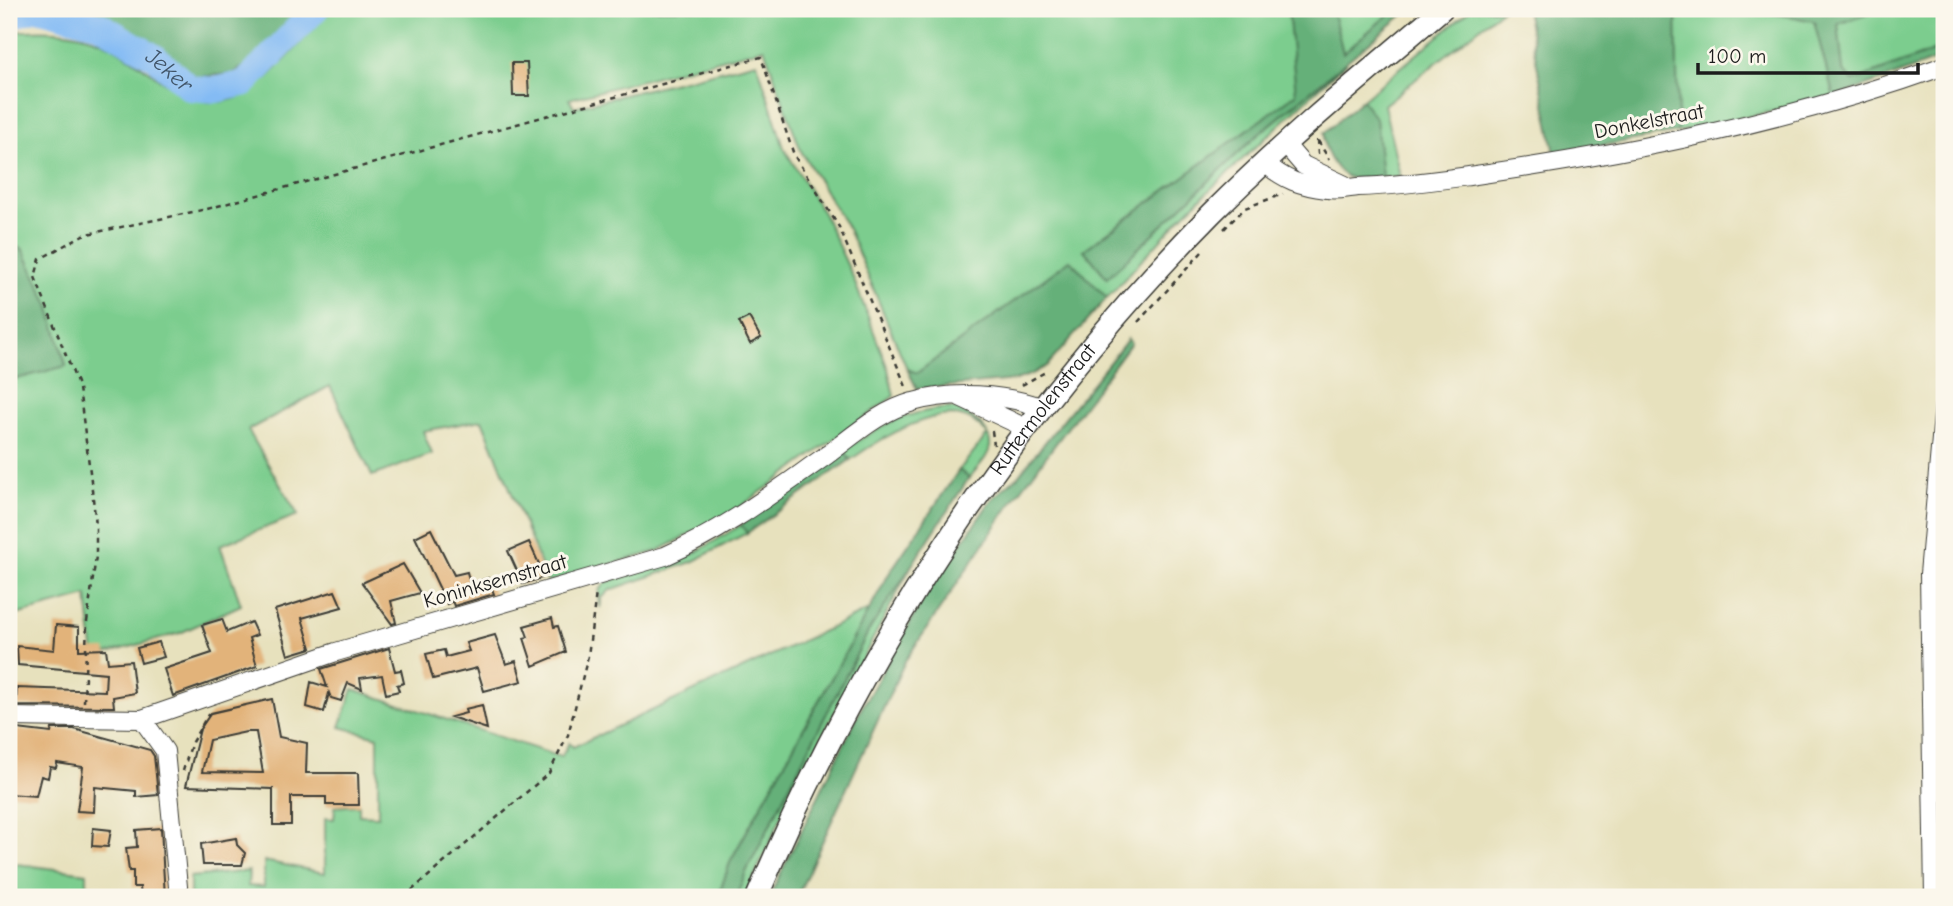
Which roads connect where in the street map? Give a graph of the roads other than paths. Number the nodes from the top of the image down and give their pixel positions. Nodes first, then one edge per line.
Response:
1 (1443, 9) edge
2 (1944, 66) edge
3 (1285, 144) junction
4 (1265, 163) junction
5 (1355, 187) junction
6 (960, 397) junction
7 (1944, 404) edge
8 (1044, 408) junction
9 (1028, 429) junction
10 (9, 718) edge
11 (142, 719) junction
12 (178, 897) edge
13 (757, 897) edge
14 (1935, 897) edge

1 - 3 main road, Ruttermolenstraat
2 - 5 street, Donkelstraat
3 - 4 main road, Ruttermolenstraat
3 - 5 street, Donkelstraat
4 - 5 street, Donkelstraat
4 - 8 main road, Ruttermolenstraat
6 - 8 street, Koninksemstraat
6 - 9 street
6 - 11 street, Koninksemstraat
7 - 14 street
8 - 9 main road, Ruttermolenstraat
9 - 13 main road, Ruttermolenstraat
10 - 11 street, Koninksemstraat
11 - 12 street

